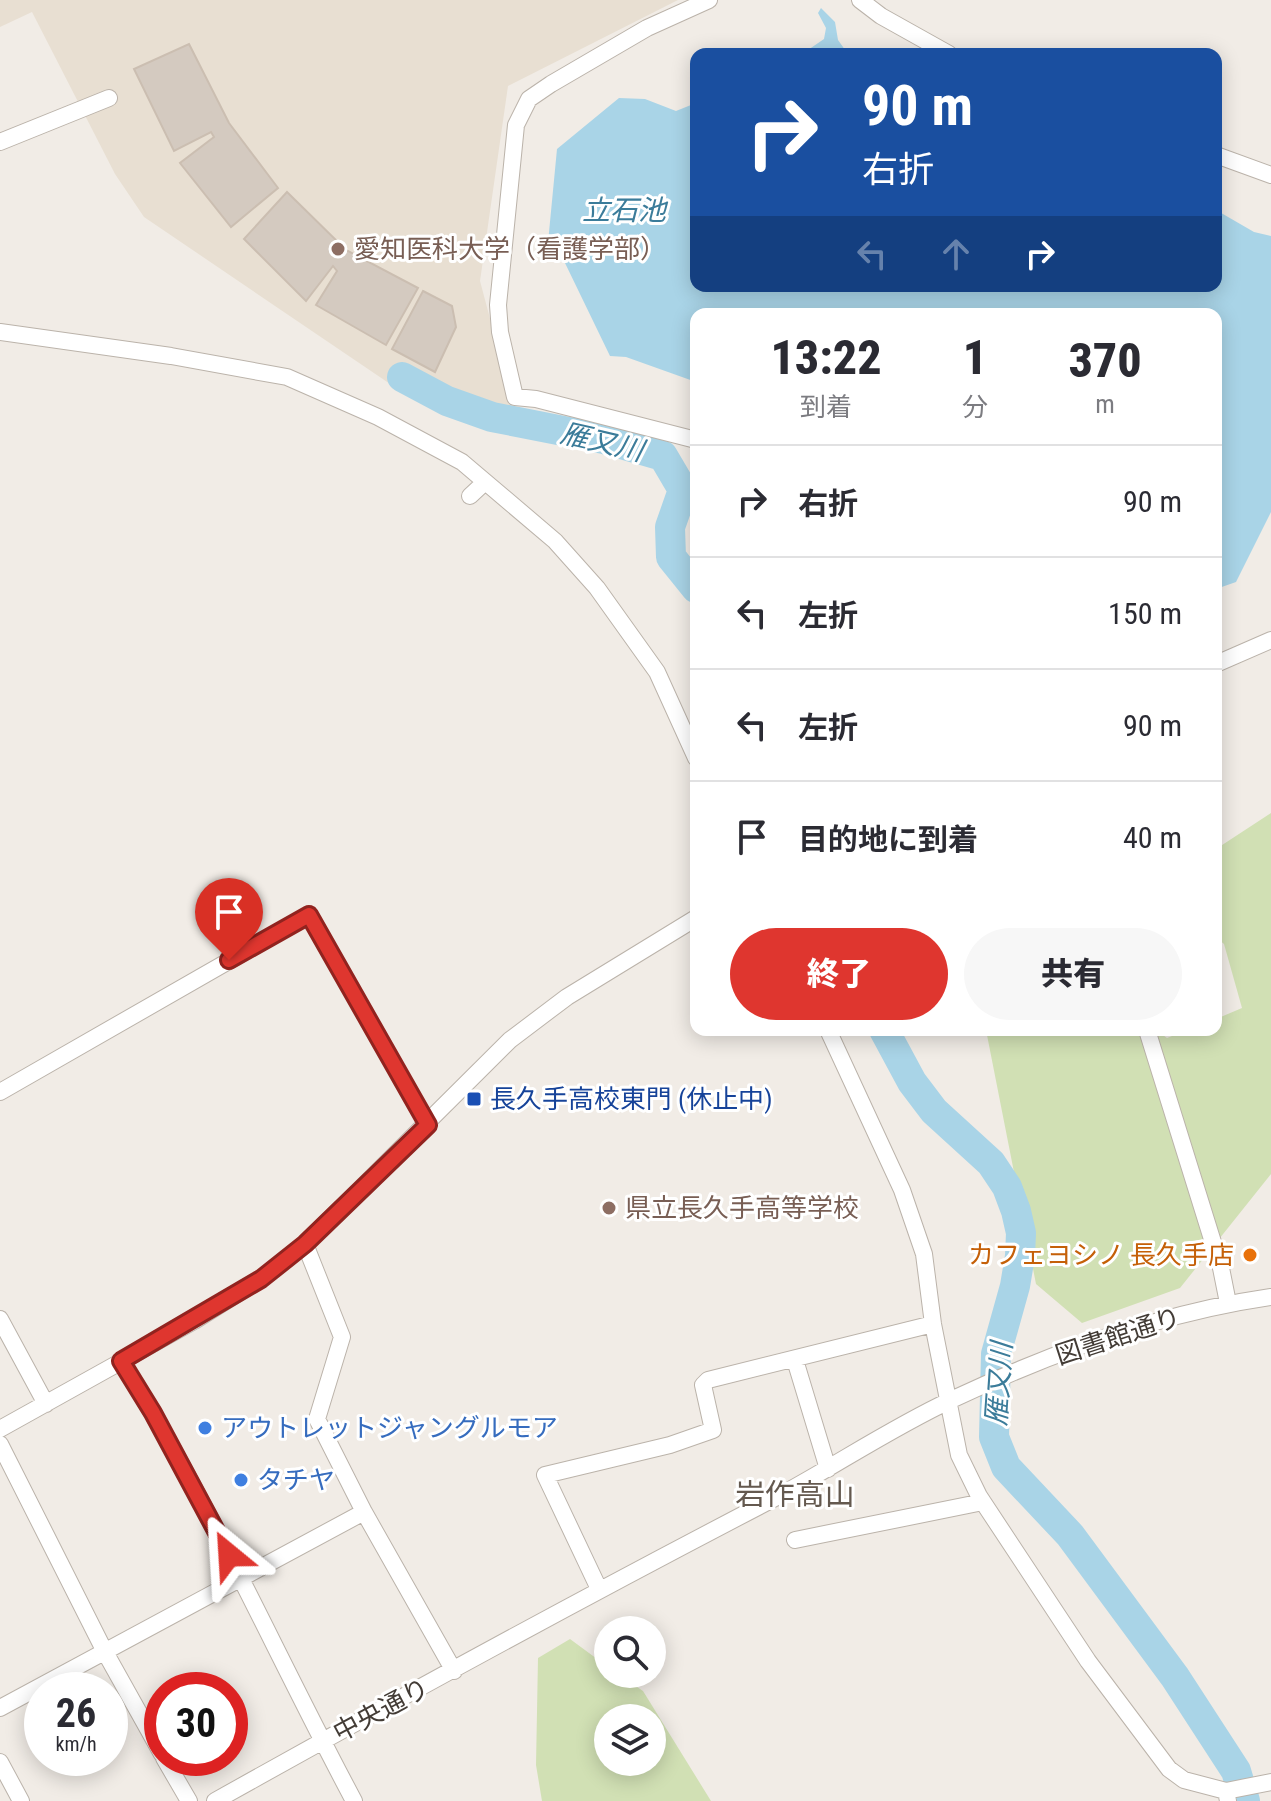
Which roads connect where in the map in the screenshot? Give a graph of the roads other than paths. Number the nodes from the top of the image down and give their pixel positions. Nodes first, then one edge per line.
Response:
1 (709, 0) edge
2 (860, 0) edge
3 (938, 48) edge
4 (109, 98) dead end
5 (0, 142) edge
6 (1222, 157) edge
7 (1271, 175) edge
8 (0, 332) edge
9 (690, 438) edge
10 (485, 482) junction
11 (470, 496) dead end
12 (1271, 640) edge
13 (1222, 661) edge
14 (690, 745) edge
15 (690, 922) edge
16 (831, 1036) edge
17 (1149, 1036) edge
18 (0, 1092) edge
19 (428, 1125) junction
20 (305, 1244) junction
21 (1271, 1297) edge
22 (1228, 1303) junction
23 (0, 1319) edge
24 (933, 1324) junction
25 (795, 1360) junction
26 (121, 1361) junction
27 (948, 1401) junction
28 (46, 1404) junction
29 (0, 1429) edge
30 (0, 1444) edge
31 (828, 1469) junction
32 (983, 1502) junction
33 (364, 1512) junction
34 (795, 1540) dead end
35 (241, 1579) junction
36 (599, 1589) junction
37 (548, 1619) joint
38 (105, 1652) junction
39 (454, 1671) junction
40 (0, 1708) edge
41 (144, 1722) edge
42 (322, 1741) junction
43 (0, 1762) edge
44 (175, 1776) edge
45 (1271, 1782) edge
46 (1228, 1794) edge
47 (21, 1801) edge
48 (189, 1801) edge
49 (215, 1801) edge
50 (354, 1801) edge

1 - 9 street
2 - 3 street
4 - 5 street
6 - 7 street
8 - 10 street
10 - 11 street
10 - 14 street
12 - 13 street
15 - 19 street
16 - 24 street
17 - 22 street
18 - 19 street
19 - 20 street
20 - 26 street
20 - 33 street
21 - 22 street, 図書館通り
22 - 27 street, 図書館通り
23 - 28 street
24 - 25 street
24 - 27 street
25 - 31 street
25 - 36 street
26 - 28 street
26 - 35 street
27 - 31 street, 図書館通り
27 - 32 street
28 - 29 street
30 - 38 street
31 - 36 street, 図書館通り
32 - 34 street
32 - 46 street
33 - 35 street
33 - 39 street
35 - 38 street
35 - 42 street
36 - 37 street, 図書館通り
37 - 39 street, 中央通り
38 - 40 street
38 - 41 street
39 - 42 street, 中央通り
42 - 49 street, 中央通り
42 - 50 street
43 - 47 street
44 - 48 street
45 - 46 street

